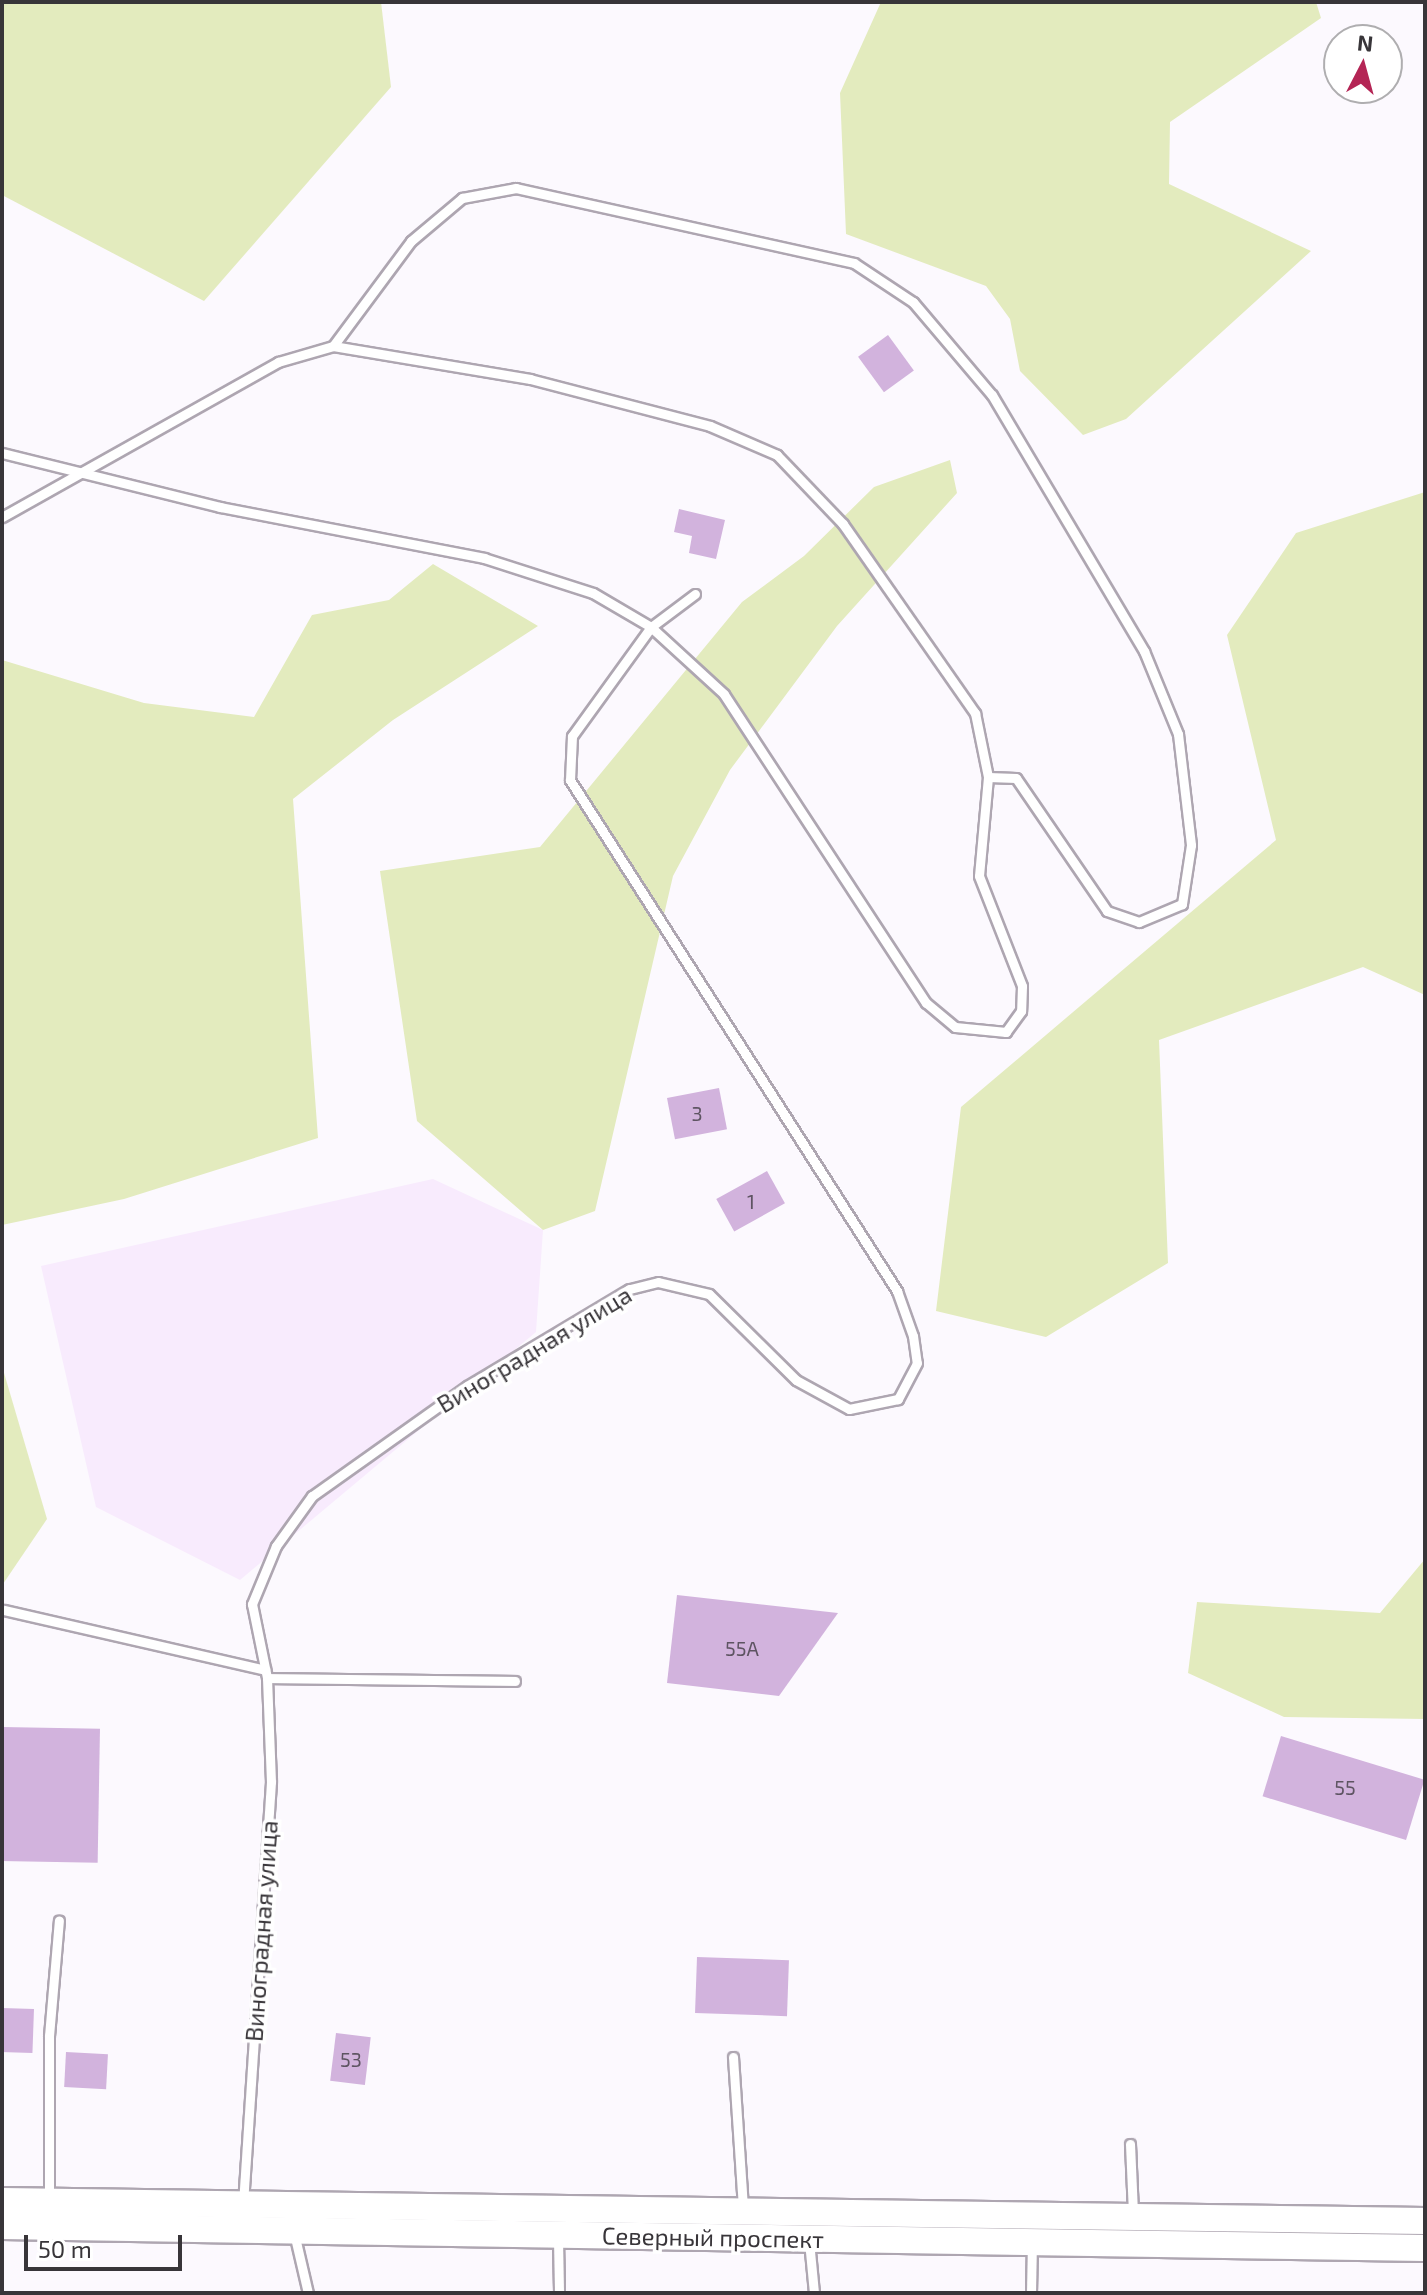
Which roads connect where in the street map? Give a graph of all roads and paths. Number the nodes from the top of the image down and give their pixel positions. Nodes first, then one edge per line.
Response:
1 (333, 346) junction
2 (2, 453) edge
3 (78, 475) junction
4 (2, 517) edge
5 (695, 594) dead end
6 (651, 627) junction
7 (988, 777) junction
8 (4, 1610) edge
9 (266, 1674) junction
10 (515, 1681) dead end
11 (59, 1920) dead end
12 (733, 2057) dead end
13 (1130, 2144) dead end
14 (2, 2201) edge
15 (49, 2202) junction
16 (243, 2205) junction
17 (743, 2212) junction
18 (1133, 2217) junction
19 (1425, 2221) edge
20 (2, 2226) edge
21 (294, 2233) junction
22 (558, 2235) junction
23 (809, 2238) junction
24 (1032, 2243) junction
25 (1425, 2248) edge
26 (308, 2293) edge
27 (559, 2293) edge
28 (814, 2293) edge
29 (1031, 2293) edge

1 - 3 lane
1 - 7 lane
1 - 7 lane
2 - 3 lane
3 - 4 lane
3 - 6 lane
5 - 6 lane
6 - 7 lane
6 - 9 lane, Виноградная улица
8 - 9 lane
9 - 10 lane
9 - 16 lane, Виноградная улица
11 - 15 lane
12 - 17 lane
13 - 18 lane
14 - 15 main road, Северный проспект
15 - 16 main road, Северный проспект
16 - 17 main road, Северный проспект
17 - 18 main road, Северный проспект
18 - 19 main road, Северный проспект
20 - 21 main road, Северный проспект
21 - 22 main road, Северный проспект
21 - 26 lane
22 - 23 main road, Северный проспект
22 - 27 lane
23 - 24 main road, Северный проспект
23 - 28 lane
24 - 25 main road, Северный проспект
24 - 29 lane

